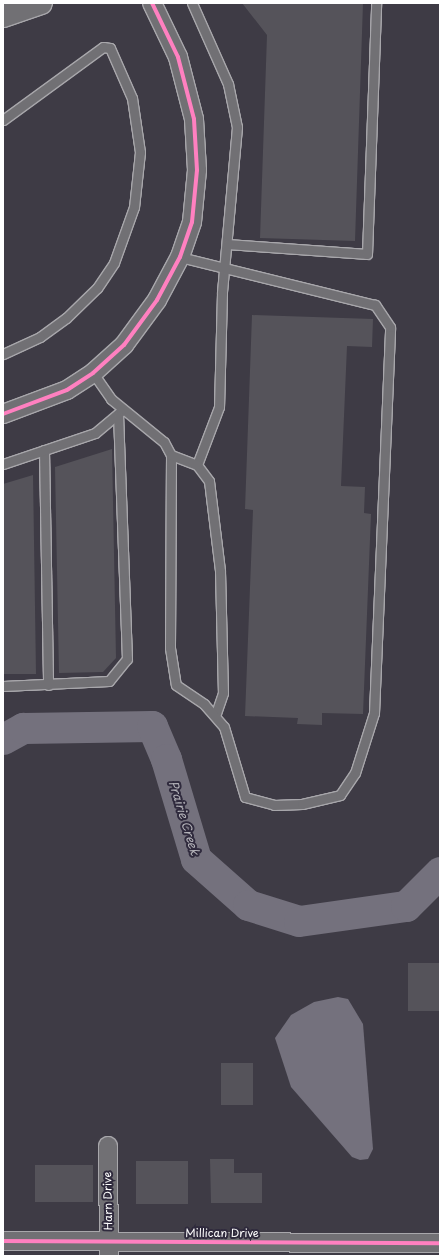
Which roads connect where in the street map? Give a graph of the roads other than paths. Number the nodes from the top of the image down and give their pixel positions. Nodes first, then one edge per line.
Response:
1 (41, 3) edge
2 (152, 3) edge
3 (192, 3) edge
4 (376, 3) edge
5 (3, 16) edge
6 (3, 120) edge
7 (228, 244) junction
8 (180, 257) junction
9 (226, 269) junction
10 (3, 354) edge
11 (93, 373) junction
12 (120, 412) junction
13 (3, 414) edge
14 (44, 450) junction
15 (171, 455) junction
16 (3, 464) edge
17 (197, 465) junction
18 (48, 685) junction
19 (3, 686) edge
20 (215, 716) junction
21 (108, 1146) dead end
22 (3, 1241) edge
23 (440, 1243) edge
24 (109, 1248) edge
25 (388, 1250) edge

1 - 5 main road
2 - 8 street
3 - 7 lane
4 - 7 lane
6 - 10 lane
7 - 9 lane
8 - 9 lane
8 - 11 street
9 - 17 lane
9 - 20 lane
11 - 12 lane
11 - 13 street
12 - 14 lane
12 - 15 lane
12 - 18 lane
14 - 16 lane
14 - 18 lane
15 - 17 lane
15 - 20 lane
17 - 20 lane
18 - 19 lane
21 - 24 street, Harn Drive
22 - 24 street, Millican Drive
23 - 25 street, Millican Drive
24 - 25 street, Millican Drive

